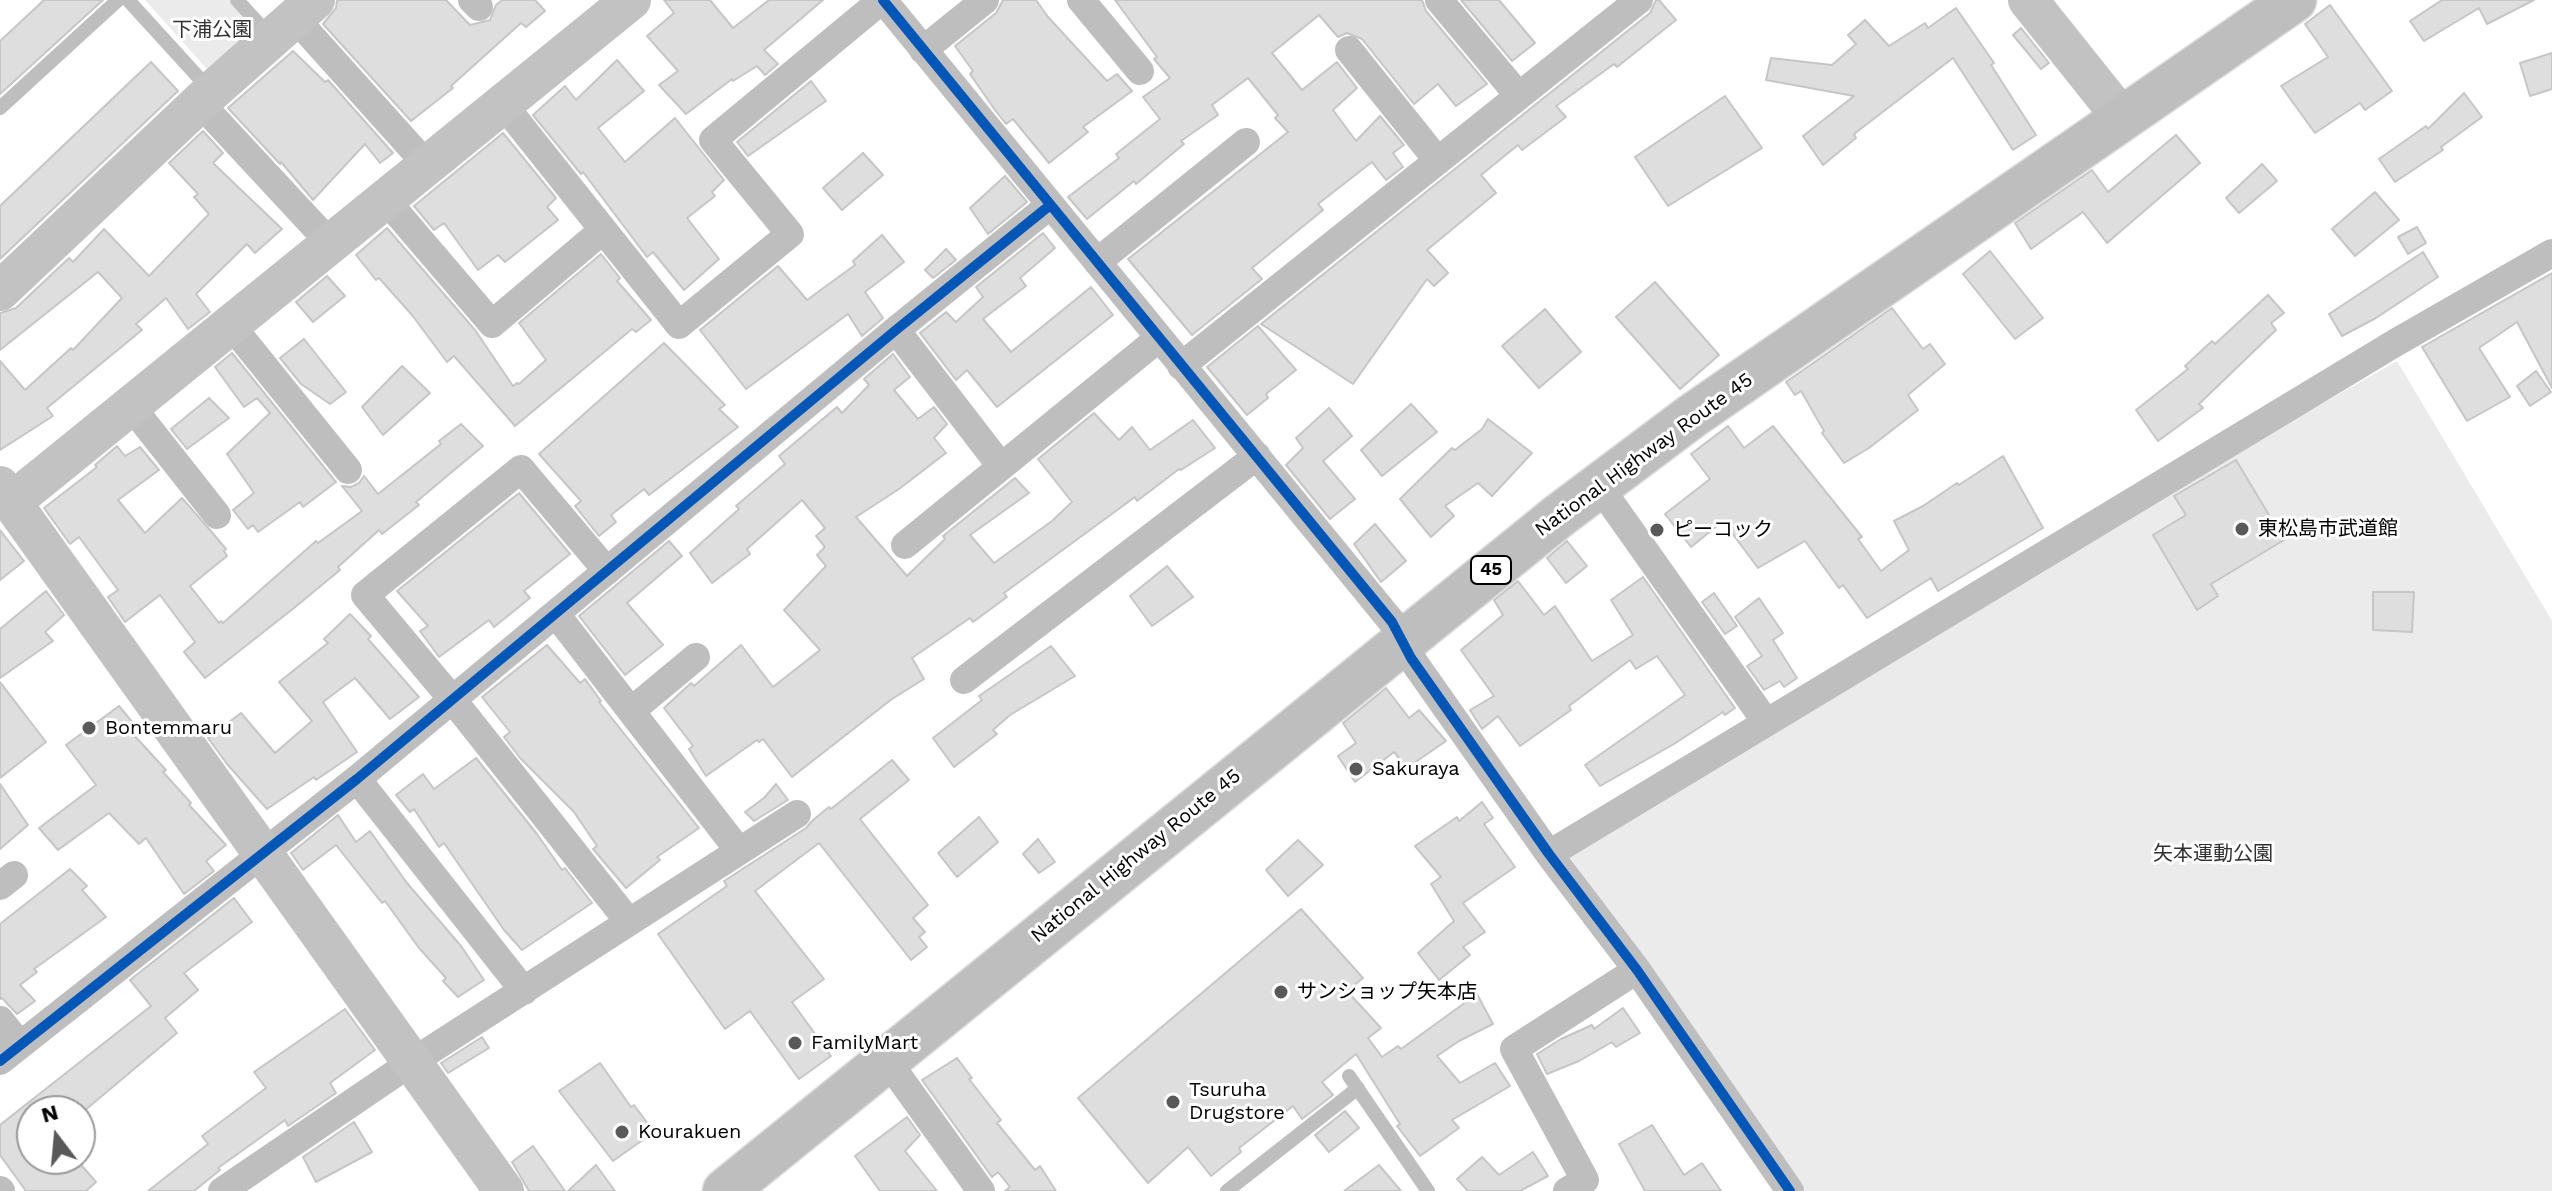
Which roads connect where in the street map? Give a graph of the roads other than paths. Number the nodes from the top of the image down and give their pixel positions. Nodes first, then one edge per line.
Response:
1 (118, 0) edge
2 (128, 0) edge
3 (237, 0) edge
4 (631, 0) edge
5 (882, 0) edge
6 (985, 0) edge
7 (1081, 0) edge
8 (1439, 0) edge
9 (1639, 0) edge
10 (2028, 0) edge
11 (2294, 0) edge
12 (294, 19) edge
13 (923, 50) junction
14 (1349, 50) dead end
15 (1140, 71) dead end
16 (1519, 96) junction
17 (206, 98) junction
18 (503, 104) junction
19 (0, 108) edge
20 (2123, 119) junction
21 (1246, 142) dead end
22 (1438, 161) junction
23 (427, 165) junction
24 (386, 200) junction
25 (1049, 206) junction
26 (602, 231) junction
27 (331, 244) junction
28 (2552, 253) edge
29 (1097, 262) junction
30 (0, 291) edge
31 (231, 325) junction
32 (896, 330) junction
33 (1158, 339) junction
34 (1181, 366) junction
35 (131, 406) junction
36 (1257, 456) junction
37 (1000, 465) junction
38 (348, 470) dead end
39 (1599, 486) junction
40 (4, 506) edge
41 (217, 515) dead end
42 (905, 545) dead end
43 (607, 571) junction
44 (556, 614) junction
45 (1402, 641) junction
46 (696, 657) dead end
47 (964, 680) dead end
48 (452, 699) junction
49 (631, 711) junction
50 (1766, 722) junction
51 (357, 779) junction
52 (797, 814) dead end
53 (739, 851) junction
54 (261, 854) junction
55 (1549, 854) junction
56 (629, 922) junction
57 (1637, 970) junction
58 (524, 991) junction
59 (0, 1020) edge
60 (10, 1053) edge
61 (886, 1059) junction
62 (412, 1062) junction
63 (222, 1191) edge
64 (504, 1191) edge
65 (725, 1191) edge
66 (981, 1191) edge
67 (1227, 1191) edge
68 (1428, 1191) edge
69 (1567, 1191) edge
70 (1790, 1191) edge

1 - 19 lane
2 - 17 lane
3 - 12 lane
4 - 18 street
5 - 13 street
5 - 26 street
6 - 13 street
7 - 15 street
8 - 16 street
9 - 16 street
10 - 20 street
11 - 20 highway, National Highway Route 45 / 45
12 - 17 street
12 - 23 street
13 - 25 street
14 - 22 street
16 - 22 street
17 - 27 street
17 - 30 street
18 - 23 street
18 - 26 street
20 - 39 highway, National Highway Route 45 / 45
21 - 29 street
22 - 34 street
23 - 24 street
24 - 26 street
24 - 27 street
25 - 29 street
25 - 32 street
27 - 31 street
28 - 50 street
29 - 33 street
31 - 35 street
31 - 38 street
32 - 37 street
32 - 43 street
33 - 34 street
33 - 37 street
34 - 36 street
35 - 40 street
35 - 41 street
36 - 45 street
36 - 47 street
37 - 42 street
39 - 45 highway, National Highway Route 45 / 45
39 - 50 street
40 - 54 street
43 - 44 street
43 - 48 street
44 - 48 street
44 - 49 street
45 - 55 street
45 - 61 highway, National Highway Route 45 / 45
46 - 49 street
48 - 51 street
48 - 56 street
49 - 53 street
50 - 55 street
51 - 54 street
51 - 58 street
52 - 53 street
53 - 56 street
54 - 60 street
54 - 62 street
55 - 57 street
56 - 58 street
57 - 69 street
57 - 70 street
58 - 62 street
59 - 60 street
61 - 65 highway, National Highway Route 45 / 45
61 - 66 street
62 - 63 street
62 - 64 street
67 - 68 lane

